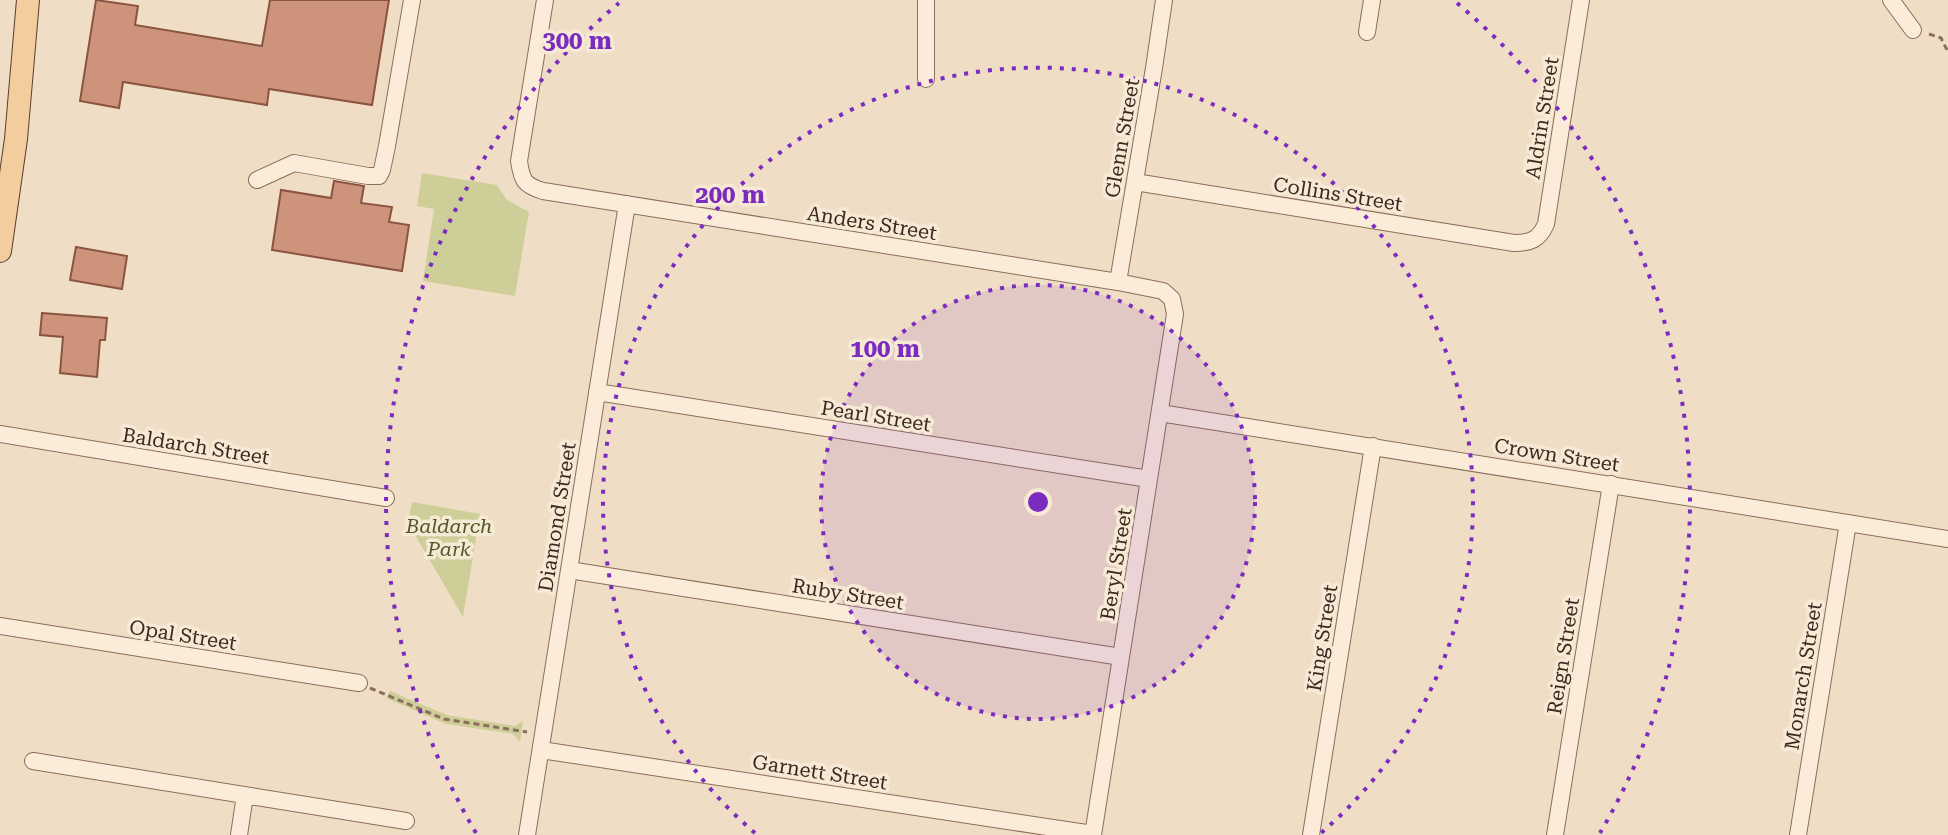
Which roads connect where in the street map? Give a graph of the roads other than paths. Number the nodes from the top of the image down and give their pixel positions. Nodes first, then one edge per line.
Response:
1 (28, 0) edge
2 (412, 0) edge
3 (545, 0) edge
4 (926, 0) edge
5 (1164, 0) edge
6 (1372, 0) edge
7 (1581, 0) edge
8 (1891, 0) edge
9 (1913, 30) road end
10 (1367, 32) dead end
11 (926, 79) dead end
12 (257, 180) dead end
13 (1135, 182) junction
14 (627, 204) junction
15 (1535, 240) joint
16 (0, 251) edge
17 (1118, 282) junction
18 (1172, 299) joint
19 (597, 392) junction
20 (1160, 413) junction
21 (0, 434) edge
22 (1373, 446) junction
23 (1149, 479) junction
24 (1611, 484) junction
25 (386, 498) dead end
26 (1848, 523) junction
27 (1948, 539) edge
28 (569, 570) junction
29 (0, 626) edge
30 (1121, 657) junction
31 (359, 683) road end
32 (542, 742) junction
33 (33, 761) dead end
34 (245, 795) junction
35 (406, 821) dead end
36 (1093, 834) edge
37 (239, 835) edge
38 (527, 835) edge
39 (1311, 835) edge
40 (1555, 835) edge
41 (1798, 835) edge

1 - 16 main road
2 - 12 street
3 - 14 street, Anders Street
4 - 11 street
5 - 13 street, Glenn Street
6 - 10 street
7 - 15 street, Aldrin Street
8 - 9 street
13 - 15 street, Collins Street
13 - 17 street, Glenn Street
14 - 17 street, Anders Street
14 - 19 street, Diamond Street
17 - 18 street, Anders Street
18 - 20 street, Beryl Street
19 - 23 street, Pearl Street
19 - 28 street, Diamond Street
20 - 22 street, Crown Street
20 - 23 street, Beryl Street
21 - 25 street, Baldarch Street
22 - 24 street, Crown Street
22 - 39 street, King Street
23 - 30 street, Beryl Street
24 - 26 street, Crown Street
24 - 40 street, Reign Street
26 - 27 street, Crown Street
26 - 41 street, Monarch Street
28 - 30 street, Ruby Street
28 - 32 street, Diamond Street
29 - 31 street, Opal Street
30 - 36 street, Beryl Street
32 - 36 street, Garnett Street
32 - 38 street, Diamond Street
33 - 34 street
34 - 35 street
34 - 37 street

